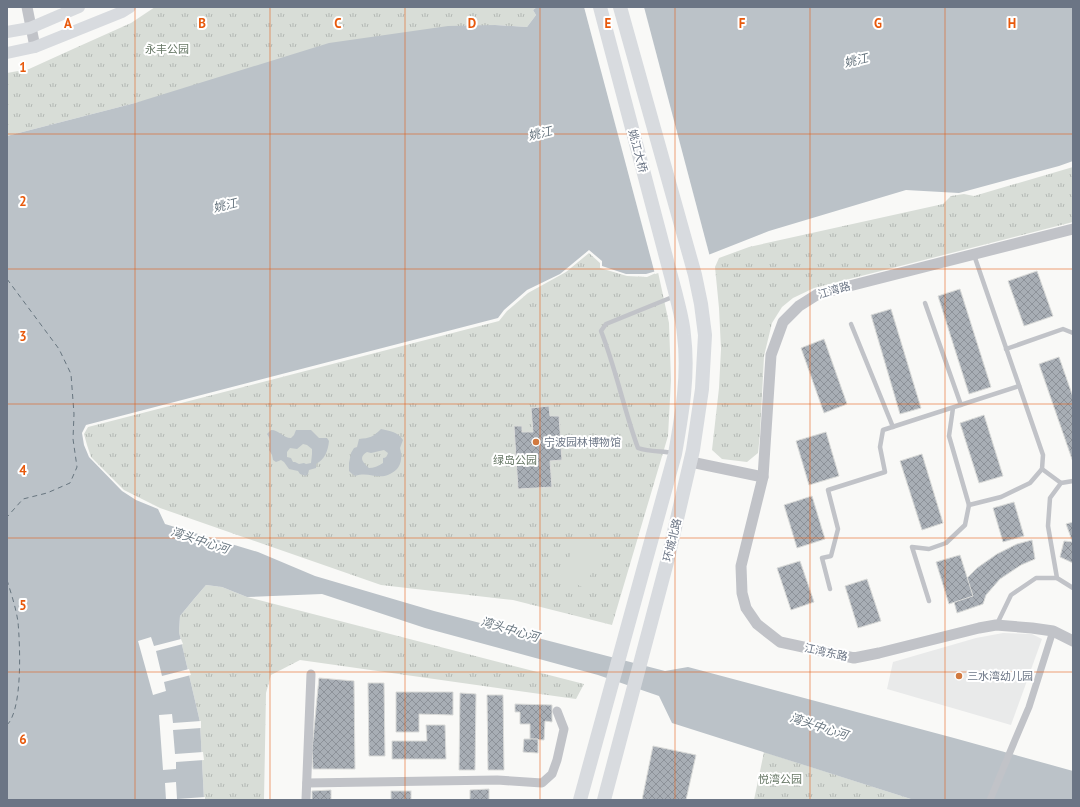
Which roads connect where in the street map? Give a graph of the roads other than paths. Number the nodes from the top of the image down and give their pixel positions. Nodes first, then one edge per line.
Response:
1 (27, 7) edge
2 (79, 7) edge
3 (130, 7) edge
4 (600, 7) edge
5 (620, 7) edge
6 (30, 28) junction
7 (7, 32) edge
8 (35, 48) junction
9 (7, 53) edge
10 (1073, 229) edge
11 (973, 254) junction
12 (695, 275) joint
13 (676, 295) junction
14 (925, 303) dead end
15 (851, 324) dead end
16 (1073, 332) edge
17 (1006, 349) junction
18 (1019, 386) junction
19 (960, 405) junction
20 (952, 408) junction
21 (893, 427) junction
22 (675, 454) junction
23 (691, 462) junction
24 (1042, 469) junction
25 (764, 477) junction
26 (1073, 481) edge
27 (1061, 483) junction
28 (969, 505) junction
29 (1057, 578) junction
30 (1073, 588) edge
31 (830, 589) dead end
32 (929, 601) dead end
33 (996, 626) junction
34 (1053, 631) junction
35 (1073, 642) edge
36 (311, 674) dead end
37 (558, 712) dead end
38 (307, 783) junction
39 (306, 800) edge
40 (580, 800) edge
41 (604, 800) edge
42 (990, 800) edge

1 - 6 street
2 - 6 main road
3 - 8 main road
4 - 13 main road, 姚江大桥
5 - 12 main road, 姚江大桥
6 - 7 main road
6 - 8 street
8 - 9 main road
10 - 11 street, 江湾路
11 - 17 lane
11 - 25 street, 江湾路
12 - 23 main road, 环城北路
13 - 22 main road, 环城北路
13 - 22 lane
14 - 19 lane
15 - 21 lane
16 - 17 lane
17 - 18 lane
18 - 19 lane
18 - 24 lane
19 - 20 lane
20 - 21 lane
20 - 28 lane
21 - 31 lane
22 - 40 main road, 环城北路
23 - 25 street
23 - 41 main road, 环城北路
24 - 27 lane
24 - 28 lane
25 - 33 street, 江湾东路
26 - 27 lane
27 - 29 lane
28 - 32 lane
29 - 30 lane
29 - 33 lane
33 - 34 street, 江湾东路
34 - 35 street, 江湾东路
34 - 42 street
36 - 38 street
37 - 38 street
38 - 39 street

